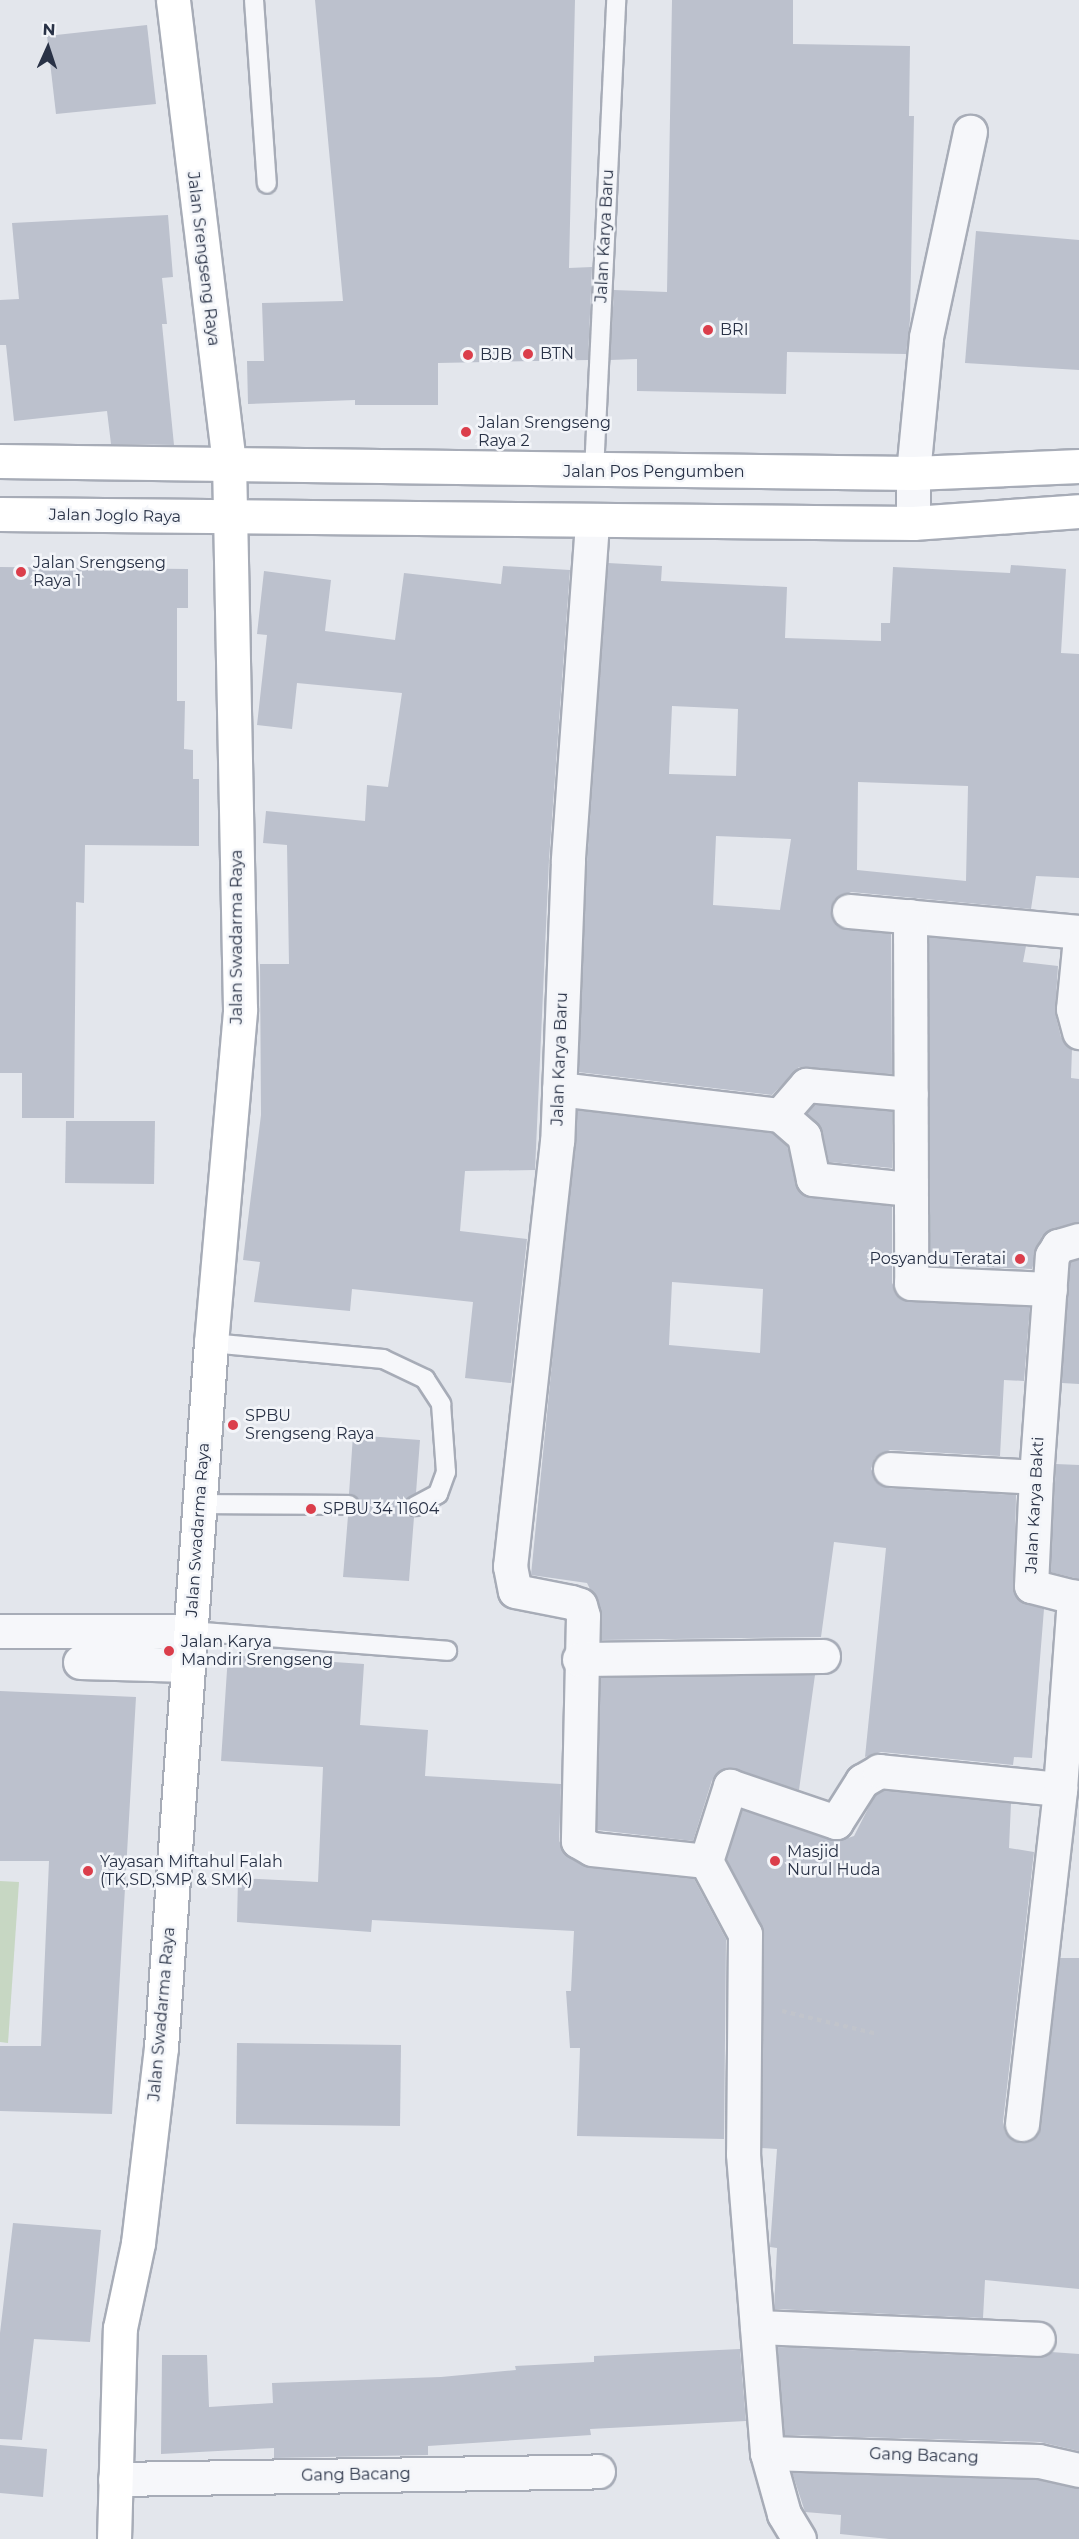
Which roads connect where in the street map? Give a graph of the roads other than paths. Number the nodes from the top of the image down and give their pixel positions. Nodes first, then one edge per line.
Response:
1 (173, 0) edge
2 (254, 0) edge
3 (616, 0) edge
4 (970, 132) dead end
5 (267, 184) dead end
6 (0, 461) edge
7 (230, 463) junction
8 (1079, 466) edge
9 (594, 472) junction
10 (913, 473) junction
11 (1079, 511) edge
12 (0, 514) edge
13 (231, 517) junction
14 (592, 523) junction
15 (913, 523) junction
16 (849, 911) dead end
17 (910, 916) junction
18 (1079, 932) edge
19 (1079, 948) edge
20 (1079, 1032) edge
21 (558, 1089) junction
22 (911, 1094) junction
23 (780, 1115) junction
24 (910, 1189) junction
25 (1079, 1240) edge
26 (1050, 1290) junction
27 (211, 1343) junction
28 (890, 1469) dead end
29 (1036, 1478) junction
30 (201, 1504) junction
31 (349, 1505) dead end
32 (415, 1506) dead end
33 (0, 1631) edge
34 (190, 1631) junction
35 (447, 1651) dead end
36 (823, 1656) dead end
37 (579, 1659) junction
38 (80, 1662) dead end
39 (188, 1665) junction
40 (1060, 1789) junction
41 (705, 1861) junction
42 (1022, 2124) dead end
43 (757, 2327) junction
44 (1038, 2339) dead end
45 (767, 2453) junction
46 (1079, 2470) edge
47 (598, 2471) dead end
48 (115, 2479) junction
49 (114, 2539) edge
50 (799, 2539) edge

1 - 7 main road, Jalan Srengseng Raya
2 - 5 lane
3 - 9 lane, Jalan Karya Baru
4 - 10 street
6 - 7 main road
7 - 9 main road, Jalan Pos Pengumben
7 - 13 main road, Jalan Srengseng Raya
8 - 10 main road, Jalan Pos Pengumben
9 - 10 main road, Jalan Pos Pengumben
10 - 15 street
11 - 15 main road
12 - 13 main road, Jalan Joglo Raya
13 - 14 main road
13 - 27 main road, Jalan Swadarma Raya
14 - 15 main road
14 - 21 street, Jalan Karya Baru
16 - 17 street
17 - 18 street
17 - 22 street
19 - 20 street
21 - 23 street
21 - 37 street, Jalan Karya Baru
22 - 23 street
22 - 24 street
23 - 24 street
24 - 26 street
25 - 26 street, Jalan Karya Bakti
26 - 29 street, Jalan Karya Bakti
27 - 30 main road, Jalan Swadarma Raya
27 - 32 lane
28 - 29 street
29 - 40 street, Jalan Karya Bakti
30 - 31 lane
30 - 34 main road, Jalan Swadarma Raya
33 - 34 street
34 - 35 lane
34 - 39 main road, Jalan Swadarma Raya
36 - 37 street
37 - 41 street
38 - 39 street
39 - 48 main road, Jalan Swadarma Raya
40 - 41 street
40 - 42 street
41 - 43 street
43 - 44 street
43 - 45 street
45 - 46 street, Gang Bacang
45 - 50 street
47 - 48 street, Gang Bacang
48 - 49 main road, Jalan Swadarma Raya

